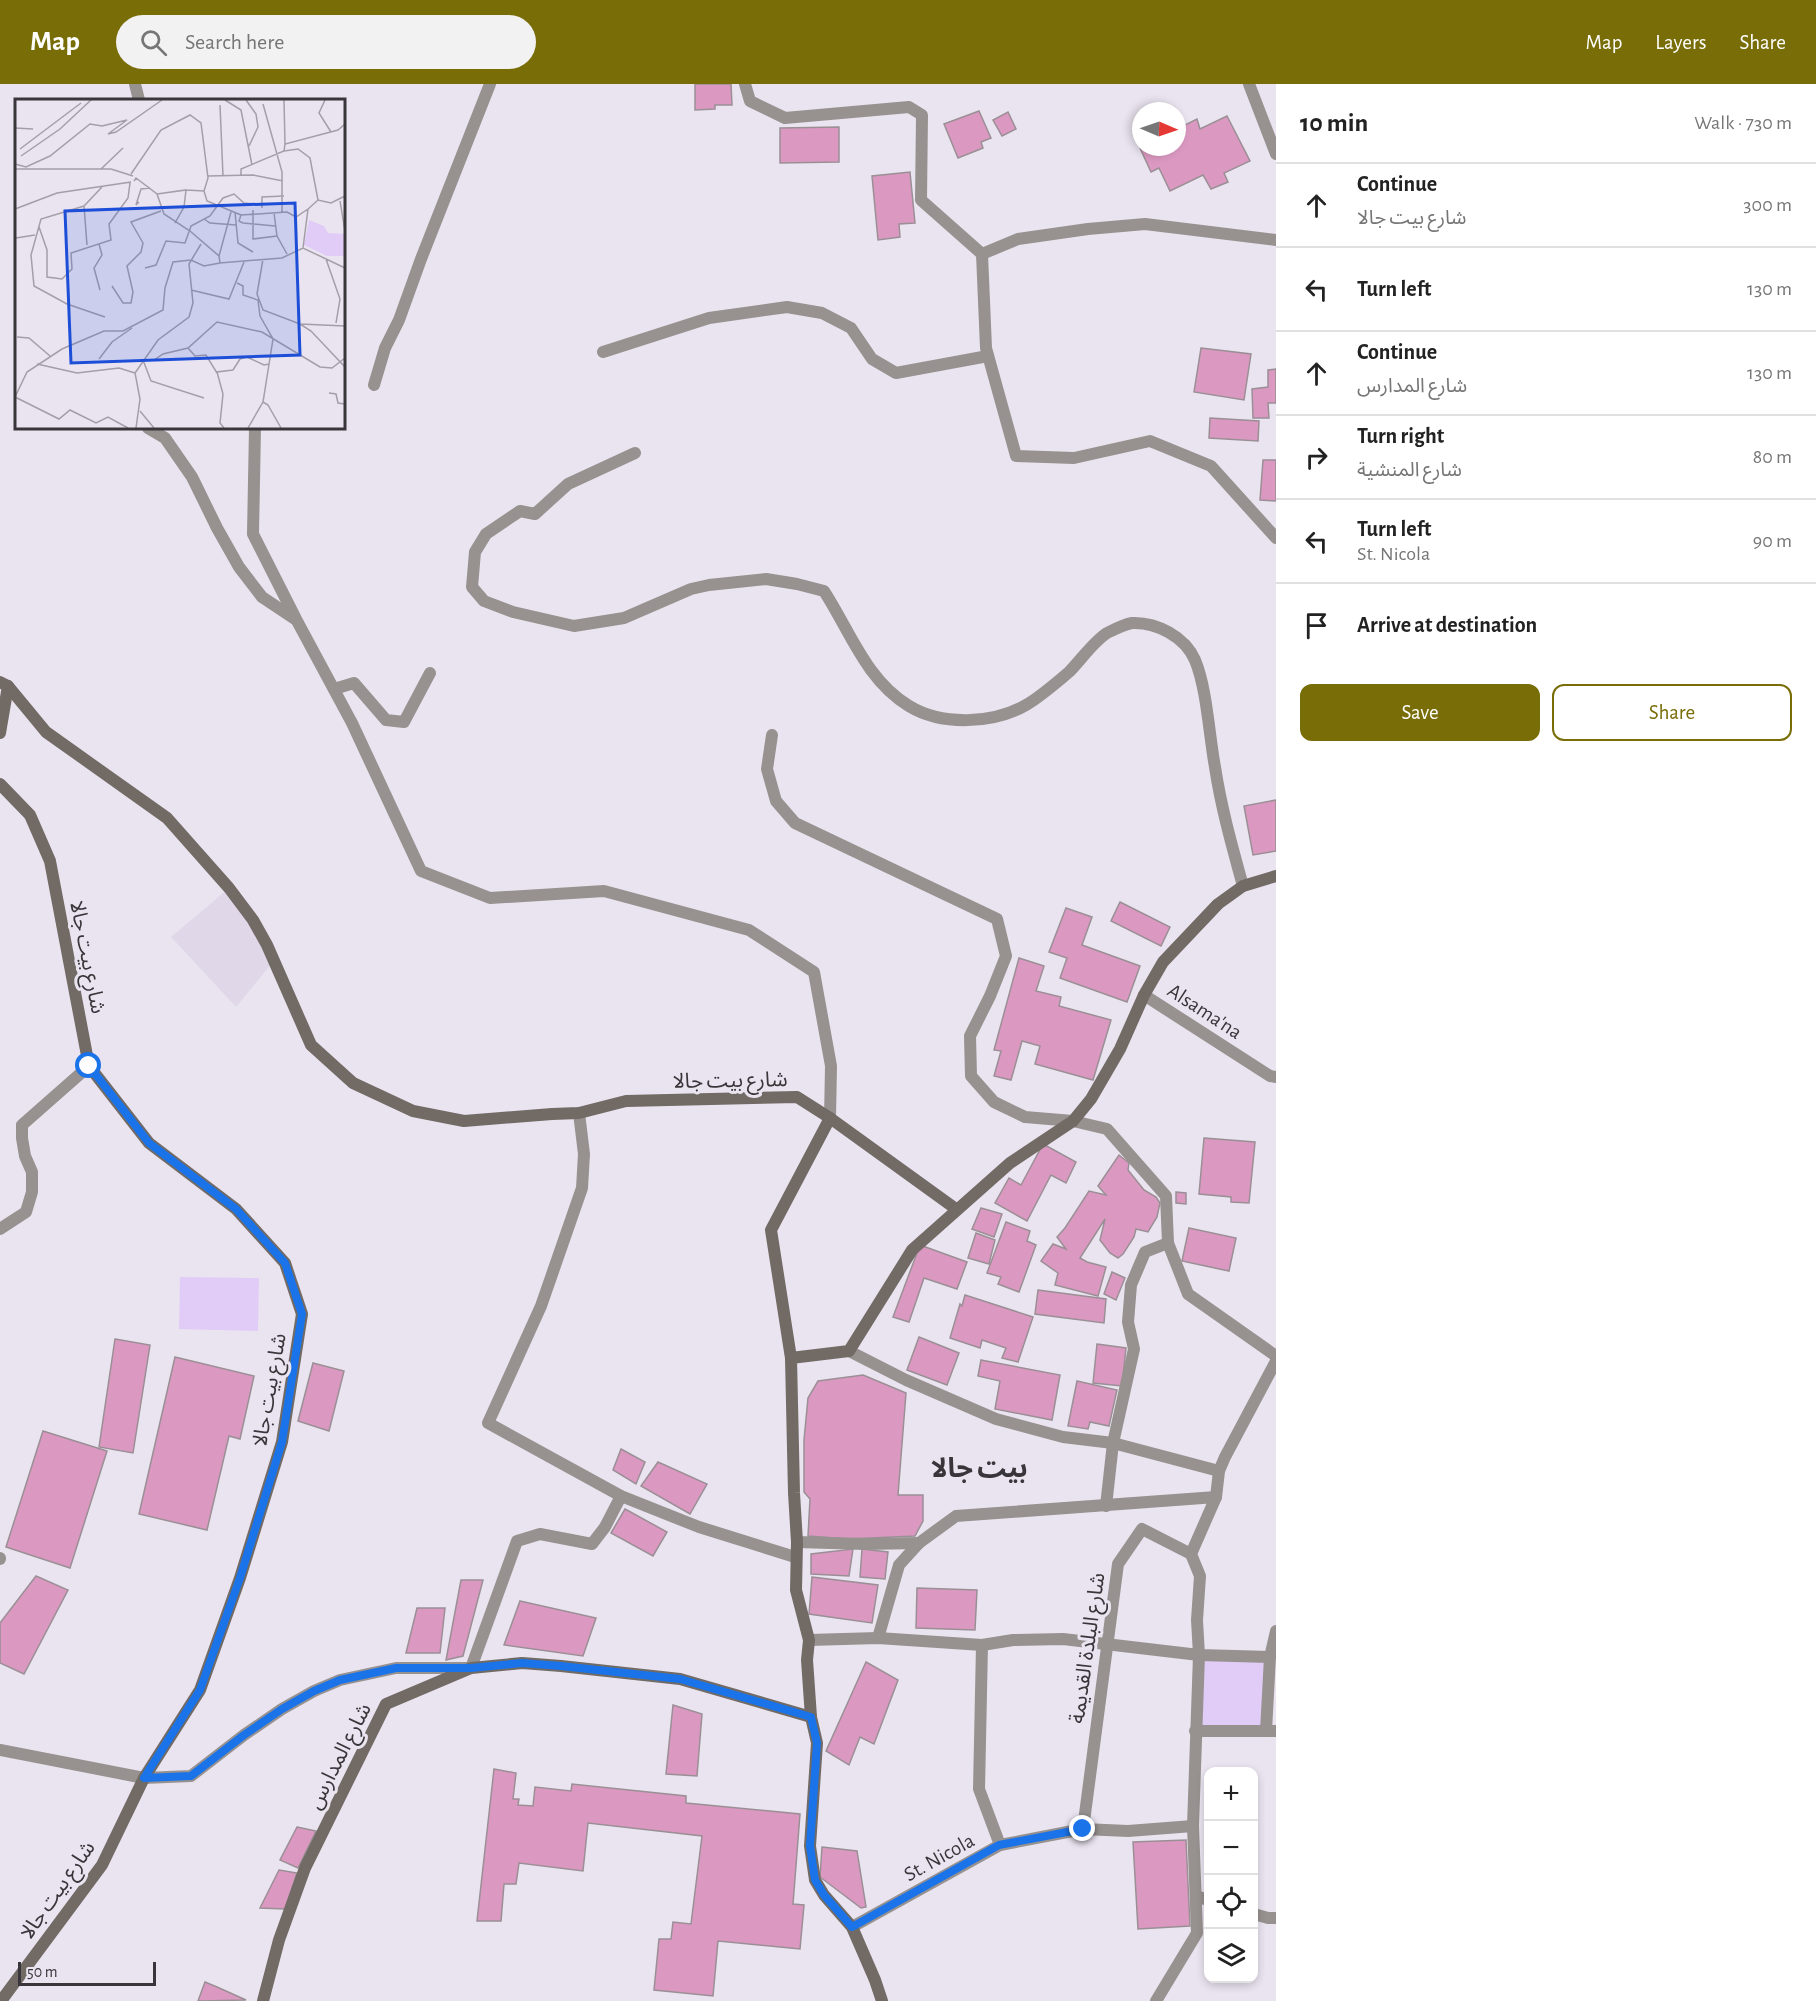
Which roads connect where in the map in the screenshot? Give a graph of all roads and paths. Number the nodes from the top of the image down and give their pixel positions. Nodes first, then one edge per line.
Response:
1 (135, 84) edge
2 (490, 84) edge
3 (745, 84) edge
4 (1249, 84) edge
5 (139, 99) edge
6 (1276, 154) edge
7 (1276, 240) edge
8 (982, 254) junction
9 (603, 352) dead end
10 (988, 356) junction
11 (374, 384) dead end
12 (150, 429) edge
13 (255, 429) edge
14 (635, 453) dead end
15 (1276, 538) edge
16 (296, 619) junction
17 (430, 673) dead end
18 (2, 685) edge
19 (334, 689) junction
20 (0, 733) edge
21 (772, 735) dead end
22 (0, 784) edge
23 (1276, 876) edge
24 (1244, 886) junction
25 (1144, 995) junction
26 (89, 1066) junction
27 (1276, 1077) edge
28 (579, 1113) junction
29 (830, 1118) junction
30 (1073, 1121) junction
31 (956, 1209) junction
32 (0, 1229) edge
33 (1168, 1243) junction
34 (849, 1351) junction
35 (1276, 1356) edge
36 (791, 1358) junction
37 (1276, 1361) edge
38 (1113, 1443) junction
39 (1219, 1471) junction
40 (621, 1496) junction
41 (1216, 1497) junction
42 (1106, 1506) junction
43 (797, 1542) junction
44 (919, 1543) junction
45 (1191, 1554) junction
46 (795, 1557) junction
47 (1276, 1631) edge
48 (878, 1638) junction
49 (809, 1640) junction
50 (982, 1645) junction
51 (1106, 1646) junction
52 (1199, 1655) junction
53 (1270, 1657) junction
54 (471, 1668) junction
55 (811, 1717) junction
56 (1195, 1731) junction
57 (1271, 1731) edge
58 (0, 1750) edge
59 (144, 1778) junction
60 (1192, 1826) junction
61 (1083, 1829) junction
62 (999, 1845) junction
63 (1196, 1896) junction
64 (1204, 1898) edge
65 (1258, 1915) edge
66 (1276, 1918) edge
67 (852, 1927) junction
68 (1, 2001) edge
69 (263, 2001) edge
70 (882, 2001) edge
71 (1156, 2001) edge

1 - 5 street
2 - 11 street
3 - 8 street
4 - 6 street
7 - 8 street
8 - 10 street
9 - 10 street
10 - 15 street
12 - 16 street
13 - 16 street
14 - 24 street
16 - 19 street
17 - 19 street
18 - 20 street, شارع بيت جالا
18 - 28 street, شارع بيت جالا
19 - 29 street
21 - 30 street
22 - 26 street, شارع بيت جالا
23 - 24 street
24 - 25 street
25 - 27 street, Alsama'na
25 - 30 street
26 - 32 street
26 - 59 street, شارع بيت جالا
28 - 29 street, شارع بيت جالا
28 - 40 street
29 - 31 street, شارع بيت جالا
29 - 36 street
30 - 31 street
30 - 33 street
31 - 34 street
33 - 35 street
33 - 38 street
34 - 36 street
34 - 38 street
36 - 43 street
37 - 39 street
38 - 39 street
38 - 42 street
39 - 41 street
40 - 46 street
40 - 54 street
41 - 42 street
41 - 45 street
42 - 44 street
43 - 44 street
43 - 46 street
44 - 48 street
45 - 51 street, شارع البلدة القديمة
45 - 52 street
46 - 49 street
47 - 53 street
48 - 49 street
48 - 50 street
49 - 55 street
50 - 51 street
50 - 62 street
51 - 52 street
51 - 61 street, شارع البلدة القديمة
52 - 53 street
52 - 56 street
53 - 57 street
54 - 55 street, شارع المدارس
54 - 59 street
54 - 69 street, شارع المدارس
55 - 67 street
56 - 57 street
56 - 60 street
58 - 59 street
59 - 68 street, شارع بيت جالا
60 - 61 street, St. Nicola
60 - 63 street
61 - 62 street, St. Nicola
62 - 67 street, St. Nicola
63 - 64 street
63 - 71 street
65 - 66 street
67 - 70 street

